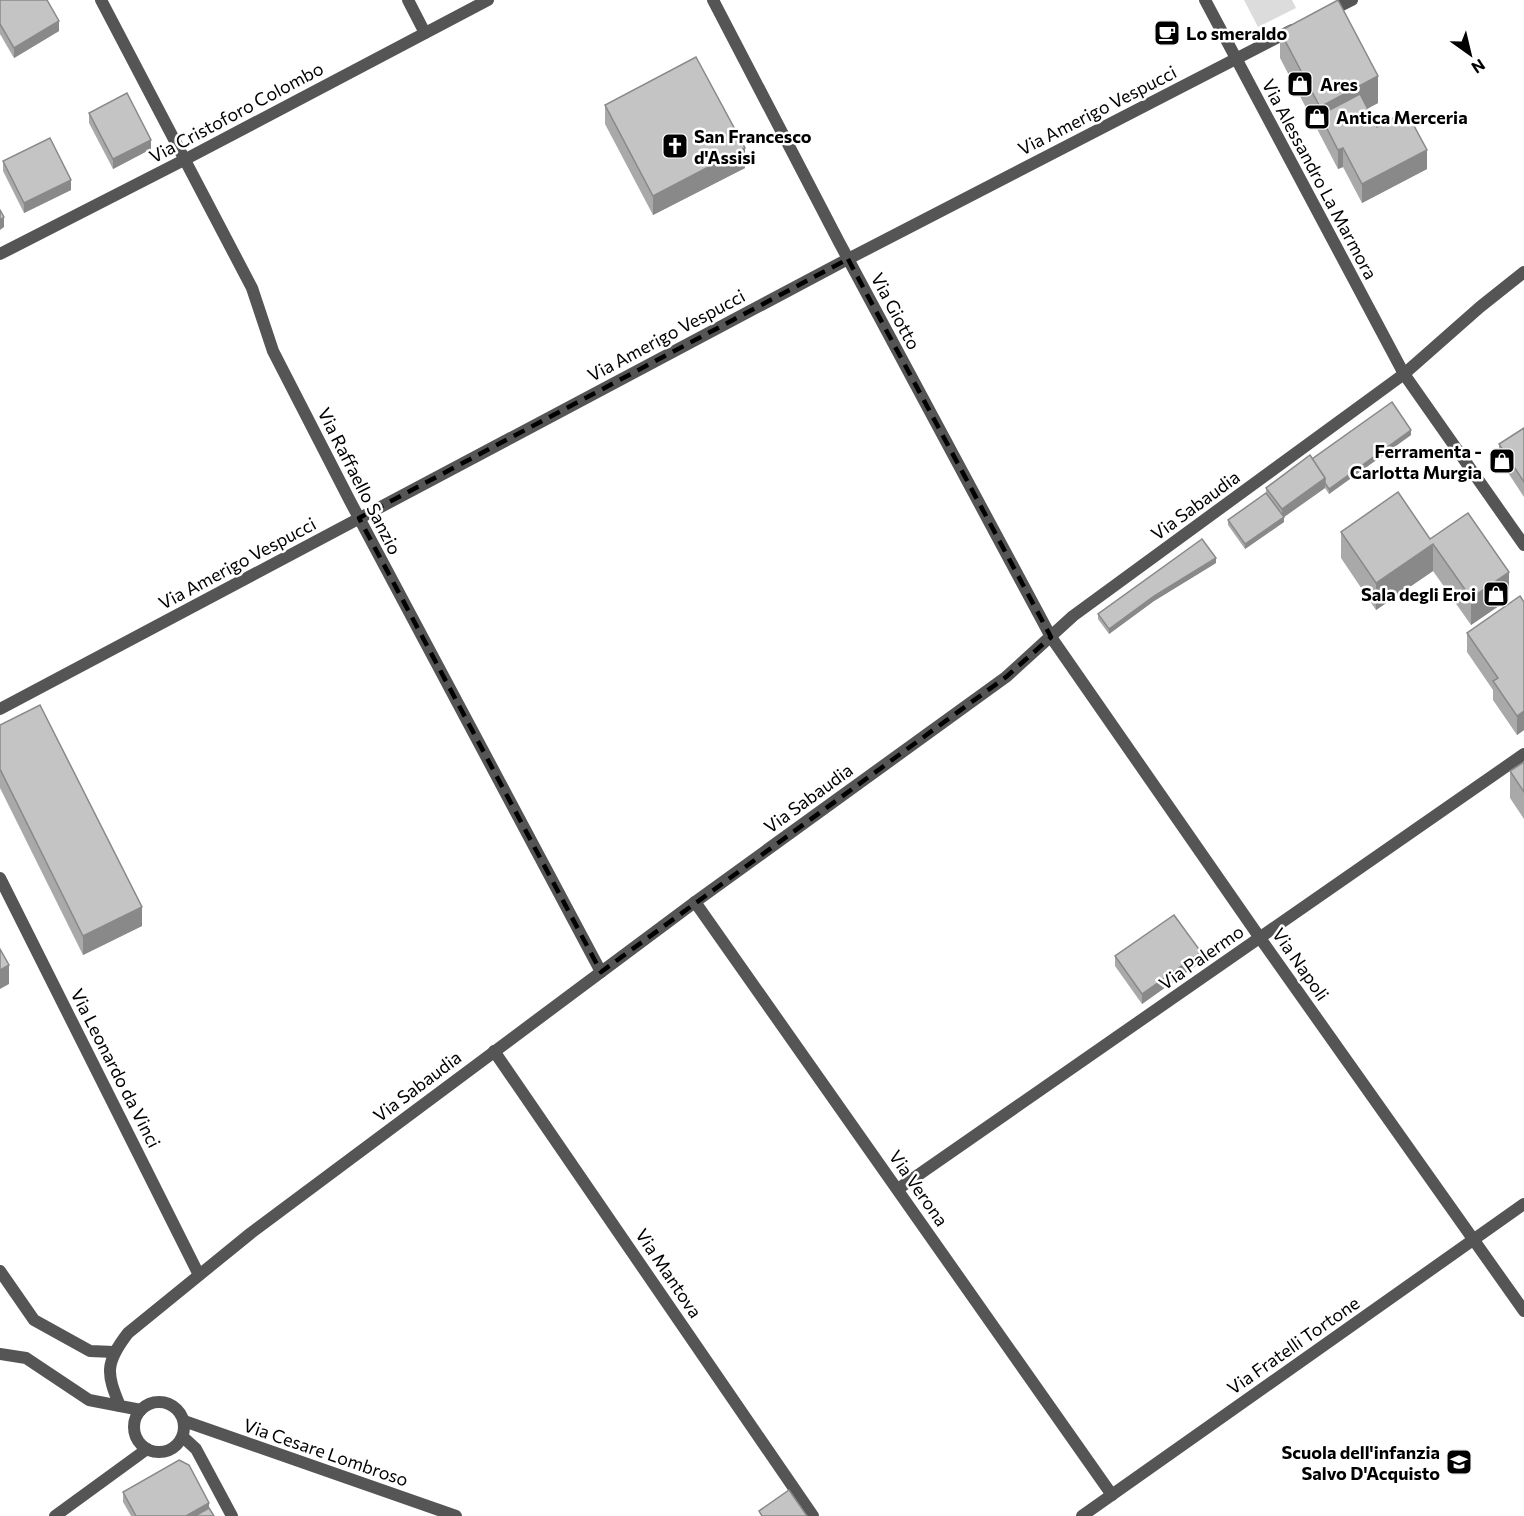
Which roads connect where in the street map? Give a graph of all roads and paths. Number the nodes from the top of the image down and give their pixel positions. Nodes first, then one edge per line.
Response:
1 (101, 0) edge
2 (408, 0) edge
3 (488, 0) edge
4 (713, 0) edge
5 (1205, 0) edge
6 (1352, 0) edge
7 (425, 33) junction
8 (1236, 59) junction
9 (184, 160) junction
10 (0, 254) edge
11 (848, 259) junction
12 (1524, 273) edge
13 (1404, 374) junction
14 (359, 518) junction
15 (1524, 546) edge
16 (1051, 637) junction
17 (0, 709) edge
18 (1524, 754) edge
19 (0, 878) edge
20 (695, 902) junction
21 (1260, 938) junction
22 (601, 972) junction
23 (494, 1051) junction
24 (898, 1189) junction
25 (1524, 1204) edge
26 (1474, 1239) junction
27 (0, 1271) edge
28 (199, 1275) junction
29 (1524, 1311) edge
30 (114, 1352) junction
31 (0, 1354) edge
32 (120, 1407) junction
33 (141, 1410) junction
34 (184, 1421) junction
35 (183, 1437) junction
36 (147, 1449) junction
37 (1112, 1495) junction
38 (56, 1516) edge
39 (232, 1516) edge
40 (456, 1516) edge
41 (813, 1516) edge
42 (1082, 1516) edge

1 - 9 street, Via Raffaello Sanzio
2 - 7 street
3 - 7 street, Via Cristoforo Colombo
4 - 11 street, Via Giotto
5 - 8 street, Via Alessandro La Marmora
6 - 8 street, Via Amerigo Vespucci
7 - 9 street, Via Cristoforo Colombo
8 - 11 street, Via Amerigo Vespucci
8 - 13 street, Via Alessandro La Marmora
9 - 10 street, Via Cristoforo Colombo
9 - 14 street, Via Raffaello Sanzio
11 - 14 street, Via Amerigo Vespucci
11 - 16 street, Via Giotto
12 - 13 street, Via Sabaudia
13 - 15 street, Via Alessandro La Marmora
13 - 16 street, Via Sabaudia
14 - 17 street, Via Amerigo Vespucci
14 - 22 street, Via Raffaello Sanzio
16 - 20 street, Via Sabaudia
16 - 21 street, Via Napoli
18 - 21 street, Via Palermo
19 - 28 street, Via Leonardo da Vinci
20 - 22 street, Via Sabaudia
20 - 24 street, Via Verona
21 - 24 street, Via Palermo
21 - 26 street, Via Napoli
22 - 23 street, Via Sabaudia
23 - 28 street, Via Sabaudia
23 - 41 street, Via Mantova
24 - 37 street, Via Verona
25 - 26 street, Via Fratelli Tortone
26 - 29 street, Via Napoli
26 - 37 street, Via Fratelli Tortone
27 - 30 street
28 - 30 street, Via Sabaudia
30 - 32 street
31 - 32 street
32 - 33 street
33 - 34 street
33 - 36 street
34 - 35 street
34 - 40 street, Via Cesare Lombroso
35 - 36 street
35 - 39 street
36 - 38 street
37 - 42 street, Via Fratelli Tortone

